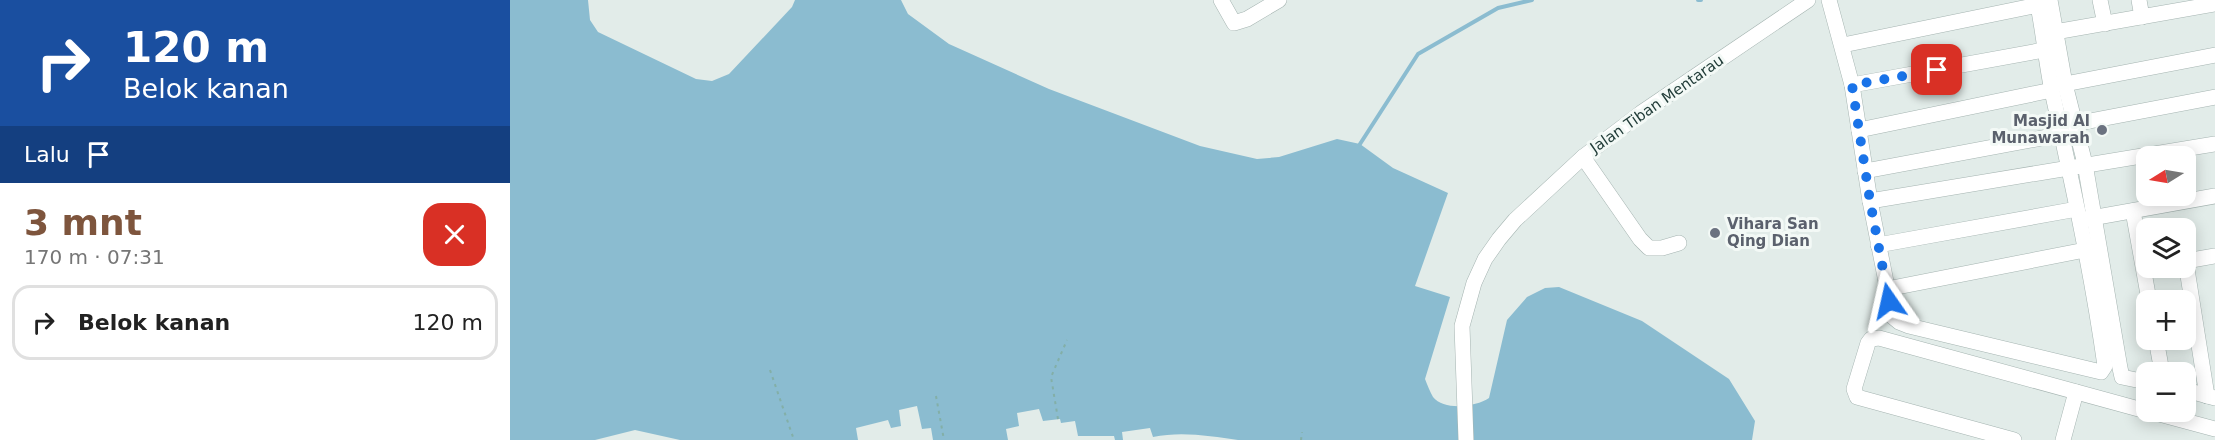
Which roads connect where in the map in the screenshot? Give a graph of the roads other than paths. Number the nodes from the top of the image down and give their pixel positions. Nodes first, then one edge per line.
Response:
1 (1221, 0) edge
2 (1279, 0) edge
3 (1808, 0) edge
4 (1830, 0) edge
5 (2100, 0) edge
6 (2139, 0) edge
7 (2042, 2) edge
8 (2215, 4) edge
9 (2180, 5) edge
10 (2142, 17) junction
11 (2105, 24) junction
12 (2055, 32) junction
13 (1843, 45) junction
14 (2044, 50) junction
15 (2215, 55) edge
16 (1852, 85) junction
17 (2059, 87) junction
18 (2215, 97) edge
19 (2068, 129) junction
20 (1859, 130) junction
21 (2215, 144) edge
22 (1583, 157) junction
23 (2085, 164) junction
24 (2069, 168) junction
25 (1865, 171) junction
26 (2215, 198) edge
27 (1870, 201) junction
28 (2133, 211) junction
29 (2083, 216) junction
30 (2136, 225) edge
31 (1679, 243) dead end
32 (1878, 245) junction
33 (2085, 250) junction
34 (2215, 256) edge
35 (2196, 260) edge
36 (2189, 278) edge
37 (1887, 289) junction
38 (2136, 380) edge
39 (2076, 392) junction
40 (2196, 393) edge
41 (2211, 397) edge
42 (2136, 408) edge
43 (2189, 422) edge
44 (2215, 429) edge
45 (1466, 440) edge
46 (2014, 440) edge
47 (2063, 440) edge

1 - 2 street
3 - 22 street, Jalan Tiban Mentarau
4 - 13 street
5 - 11 street
6 - 10 street
7 - 12 street
7 - 13 street
7 - 14 street
8 - 9 street
9 - 10 street
10 - 11 street
11 - 12 street
12 - 17 street
13 - 16 street
14 - 16 street
14 - 17 street
15 - 17 street
16 - 20 street
17 - 19 street
17 - 20 street
18 - 19 street
19 - 23 street
19 - 24 street
19 - 25 street
20 - 25 street
21 - 23 street
22 - 31 street
22 - 45 street, Jalan Tiban Mentarau
23 - 24 street
23 - 29 street
24 - 27 street
24 - 29 street
25 - 27 street
26 - 28 street
27 - 32 street
28 - 29 street
28 - 30 street
29 - 32 street
29 - 33 street
29 - 38 street
32 - 37 street
33 - 37 street
33 - 37 street
34 - 35 street
36 - 41 street
39 - 42 street
39 - 46 street
39 - 47 street
40 - 41 street
43 - 44 street

